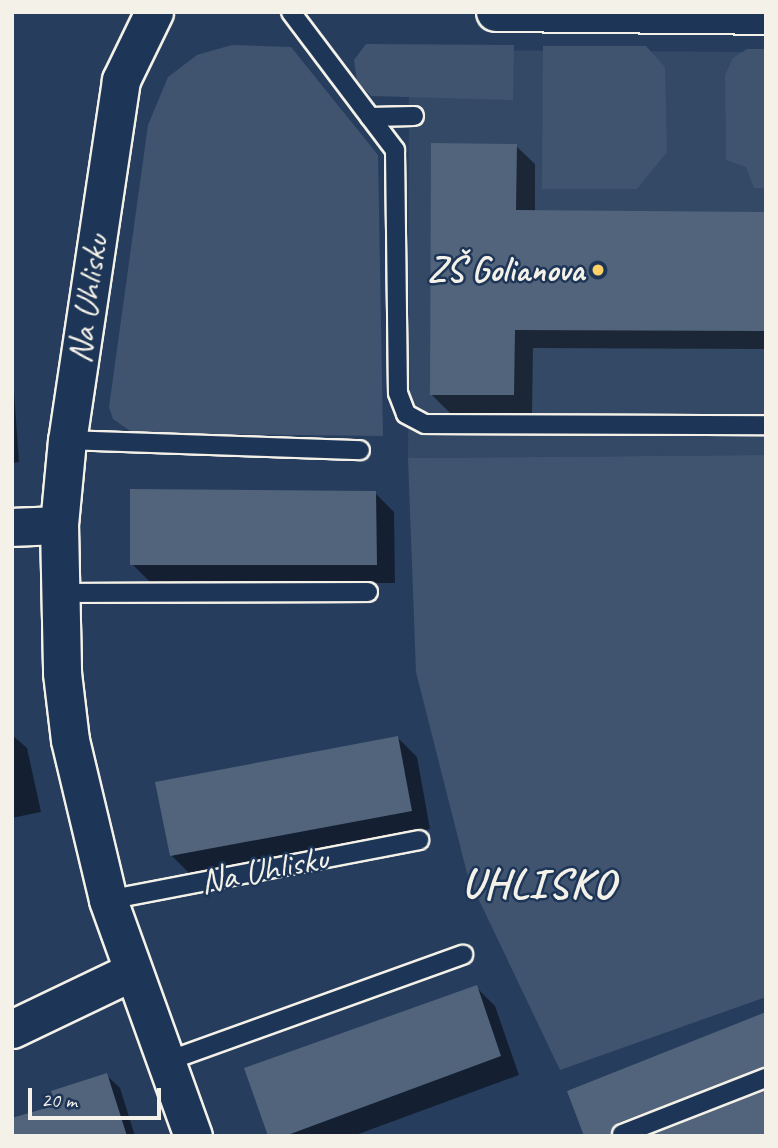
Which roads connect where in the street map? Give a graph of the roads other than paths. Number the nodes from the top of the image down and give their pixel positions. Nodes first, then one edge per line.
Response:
1 (154, 12) edge
2 (291, 12) edge
3 (496, 12) edge
4 (766, 15) edge
5 (414, 116) dead end
6 (370, 117) junction
7 (766, 425) edge
8 (67, 440) junction
9 (360, 450) dead end
10 (59, 525) junction
11 (12, 527) edge
12 (368, 592) dead end
13 (61, 593) junction
14 (419, 840) dead end
15 (108, 900) junction
16 (463, 956) dead end
17 (131, 972) junction
18 (12, 1029) edge
19 (165, 1062) junction
20 (766, 1078) edge
21 (622, 1134) dead end
22 (193, 1136) edge

1 - 8 street, Na Uhlisku
2 - 6 lane
3 - 4 street
5 - 6 lane
6 - 7 lane
8 - 9 lane
8 - 10 street, Na Uhlisku
10 - 11 street
10 - 13 street, Na Uhlisku
12 - 13 lane
13 - 15 street, Na Uhlisku
14 - 15 lane, Na Uhlisku
15 - 17 street, Na Uhlisku
16 - 19 lane
17 - 18 street
17 - 19 street, Na Uhlisku
19 - 22 street, Na Uhlisku
20 - 21 lane

